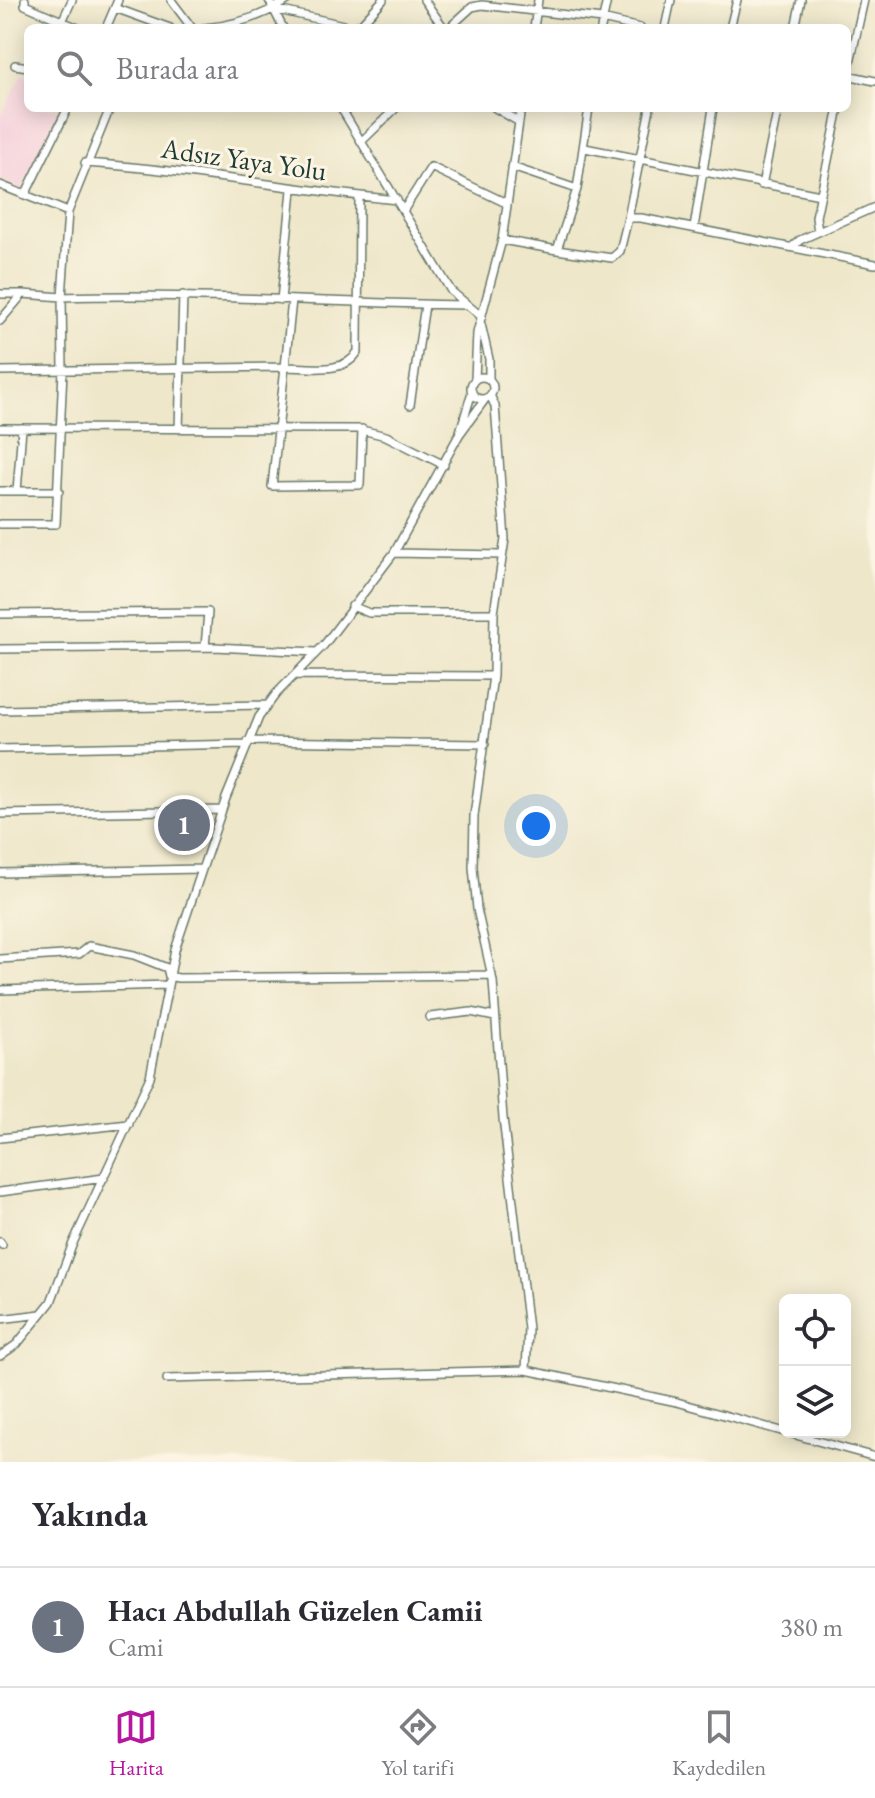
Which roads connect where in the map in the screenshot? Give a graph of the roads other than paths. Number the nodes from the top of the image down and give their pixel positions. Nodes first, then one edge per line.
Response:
1 (25, 0) edge
2 (72, 0) edge
3 (171, 0) edge
4 (269, 0) edge
5 (288, 0) edge
6 (383, 0) edge
7 (424, 0) edge
8 (538, 0) edge
9 (607, 0) edge
10 (671, 0) edge
11 (737, 0) edge
12 (801, 0) edge
13 (864, 0) edge
14 (117, 4) edge
15 (274, 9) junction
16 (537, 10) junction
17 (602, 19) junction
18 (59, 24) edge
19 (61, 24) edge
20 (108, 24) edge
21 (161, 24) edge
22 (189, 24) edge
23 (230, 24) edge
24 (281, 24) edge
25 (339, 24) edge
26 (361, 24) edge
27 (444, 24) edge
28 (452, 24) edge
29 (535, 24) edge
30 (601, 24) edge
31 (623, 24) edge
32 (666, 24) edge
33 (731, 24) edge
34 (796, 24) edge
35 (851, 57) edge
36 (15, 65) dead end
37 (24, 66) edge
38 (851, 76) edge
39 (875, 81) edge
40 (66, 112) edge
41 (105, 112) edge
42 (345, 112) edge
43 (392, 112) edge
44 (502, 112) edge
45 (520, 112) edge
46 (589, 112) edge
47 (649, 112) edge
48 (712, 112) edge
49 (777, 112) edge
50 (838, 112) edge
51 (519, 122) junction
52 (363, 140) junction
53 (585, 148) junction
54 (639, 160) junction
55 (85, 163) junction
56 (512, 167) junction
57 (703, 173) junction
58 (0, 185) edge
59 (762, 185) junction
60 (577, 189) junction
61 (292, 190) junction
62 (25, 195) junction
63 (820, 195) junction
64 (359, 197) junction
65 (397, 200) junction
66 (506, 203) junction
67 (875, 207) edge
68 (403, 211) junction
69 (68, 212) junction
70 (628, 218) junction
71 (694, 228) junction
72 (818, 232) junction
73 (502, 240) junction
74 (792, 247) junction
75 (557, 250) junction
76 (875, 264) edge
77 (0, 294) edge
78 (23, 294) junction
79 (183, 295) junction
80 (62, 297) junction
81 (281, 300) junction
82 (292, 300) junction
83 (360, 304) junction
84 (425, 305) junction
85 (465, 305) junction
86 (0, 321) edge
87 (481, 321) junction
88 (181, 367) junction
89 (285, 367) junction
90 (63, 370) junction
91 (0, 371) edge
92 (475, 379) junction
93 (489, 379) junction
94 (472, 392) junction
95 (488, 396) junction
96 (410, 405) dead end
97 (0, 428) edge
98 (22, 428) junction
99 (61, 429) junction
100 (179, 429) junction
101 (276, 429) junction
102 (362, 429) junction
103 (459, 435) junction
104 (444, 465) junction
105 (0, 491) edge
106 (17, 491) junction
107 (59, 491) junction
108 (0, 524) edge
109 (394, 553) junction
110 (501, 555) junction
111 (352, 606) junction
112 (494, 613) junction
113 (0, 614) edge
114 (205, 647) junction
115 (0, 649) edge
116 (316, 652) junction
117 (295, 675) junction
118 (493, 676) junction
119 (267, 705) junction
120 (0, 710) edge
121 (247, 743) junction
122 (485, 744) junction
123 (0, 749) edge
124 (222, 810) junction
125 (0, 814) edge
126 (202, 869) junction
127 (0, 873) edge
128 (0, 959) edge
129 (492, 975) junction
130 (169, 980) junction
131 (0, 990) edge
132 (430, 1017) dead end
133 (495, 1017) junction
134 (129, 1124) junction
135 (0, 1138) edge
136 (104, 1178) junction
137 (0, 1192) edge
138 (42, 1314) junction
139 (0, 1319) edge
140 (0, 1356) edge
141 (526, 1370) junction
142 (167, 1379) dead end
143 (875, 1457) edge

1 - 18 street
2 - 19 street
3 - 22 street
4 - 15 street
5 - 15 street
6 - 26 street
7 - 27 street
8 - 16 street
9 - 17 street
10 - 32 street
11 - 33 street
12 - 34 street
13 - 35 street
14 - 20 street
14 - 21 street
15 - 23 street
15 - 24 street
15 - 25 street
16 - 17 street
16 - 28 street
16 - 29 street
17 - 30 street
17 - 31 street
36 - 37 street
38 - 39 street
40 - 62 street
41 - 55 street
42 - 52 street
43 - 52 street
44 - 51 street
45 - 51 street
46 - 53 street
47 - 54 street
48 - 57 street
49 - 59 street
50 - 63 street
51 - 56 street
52 - 65 street
53 - 54 street
53 - 60 street
54 - 57 street
54 - 70 street
55 - 61 street, Adsız Yaya Yolu
55 - 69 street
56 - 60 street
56 - 66 street
57 - 59 street
57 - 71 street
58 - 62 street
59 - 63 street
60 - 75 street
61 - 64 street, Adsız Yaya Yolu
61 - 81 street
62 - 69 street
63 - 72 street
64 - 65 street, Adsız Yaya Yolu
64 - 83 street
65 - 68 street
66 - 68 street
66 - 73 street
67 - 72 street
68 - 85 street
69 - 80 street
70 - 71 street
70 - 75 street
71 - 74 street
72 - 74 street
73 - 75 street
73 - 87 street
74 - 76 street
77 - 78 street
78 - 80 street
78 - 86 street
79 - 80 street
79 - 81 street
79 - 88 street
80 - 90 street
81 - 82 street
82 - 83 street
82 - 89 street
83 - 84 street
83 - 89 street
84 - 85 street
84 - 96 street
85 - 87 street
87 - 92 street
87 - 93 street
88 - 89 street
88 - 90 street
88 - 100 street
89 - 101 street
90 - 91 street
90 - 99 street
92 - 93 street
92 - 94 street
93 - 95 street
94 - 95 street
94 - 103 street
95 - 103 street
95 - 110 street
97 - 98 street
98 - 99 street
98 - 106 street
99 - 100 street
99 - 107 street
100 - 101 street
101 - 102 street
101 - 102 street
102 - 104 street
103 - 104 street
104 - 109 street
105 - 106 street
106 - 107 street
107 - 108 street
109 - 110 street
109 - 111 street
110 - 112 street
111 - 112 street
111 - 116 street
112 - 118 street
113 - 114 street
114 - 115 street
114 - 116 street
116 - 117 street
117 - 118 street
117 - 119 street
118 - 122 street
119 - 120 street
119 - 121 street
121 - 122 street
121 - 123 street
121 - 124 street
122 - 129 street
124 - 125 street
124 - 126 street
126 - 127 street
126 - 130 street
128 - 130 street
129 - 130 street
129 - 133 street
130 - 131 street
130 - 134 street
132 - 133 street
133 - 141 street
134 - 135 street
134 - 136 street
136 - 137 street
136 - 138 street
138 - 139 street
138 - 140 street
141 - 142 street
141 - 143 street

